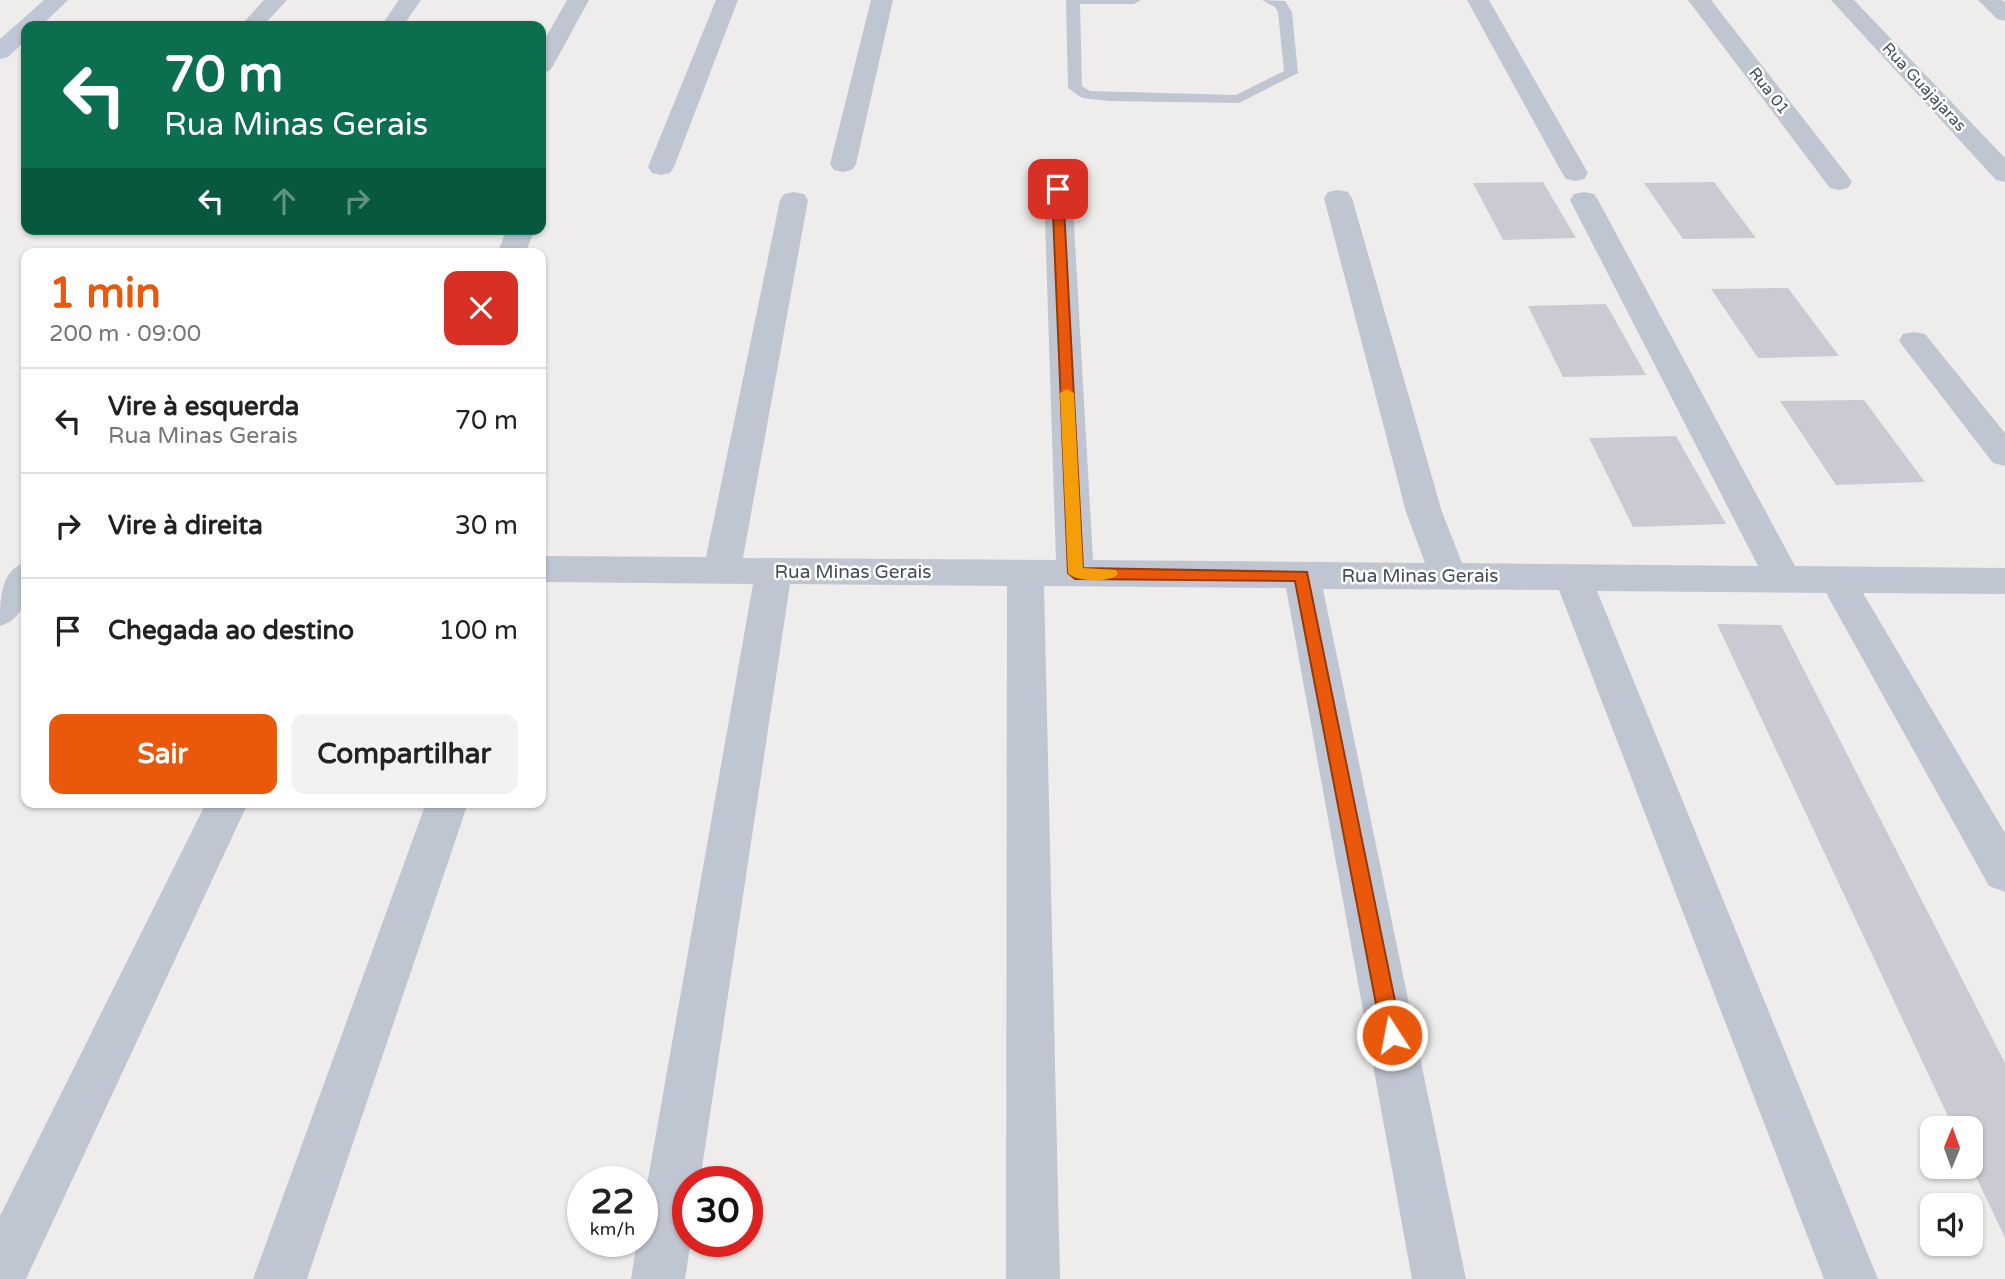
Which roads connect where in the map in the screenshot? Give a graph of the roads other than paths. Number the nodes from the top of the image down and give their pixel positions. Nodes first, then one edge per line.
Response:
1 (57, 0) edge
2 (276, 0) edge
3 (410, 0) edge
4 (578, 0) edge
5 (727, 0) edge
6 (882, 0) edge
7 (1073, 0) edge
8 (1134, 0) edge
9 (1269, 0) edge
10 (1478, 0) edge
11 (1699, 0) edge
12 (1842, 0) edge
13 (1989, 0) edge
14 (2005, 14) edge
15 (34, 21) edge
16 (256, 21) edge
17 (395, 21) edge
18 (21, 33) edge
19 (0, 52) edge
20 (546, 57) edge
21 (843, 164) dead end
22 (661, 167) dead end
23 (2005, 174) edge
24 (1839, 182) dead end
25 (1058, 189) dead end
26 (1338, 198) dead end
27 (794, 200) dead end
28 (1914, 341) dead end
29 (2005, 455) edge
30 (0, 565) edge
31 (21, 565) edge
32 (546, 569) edge
33 (722, 570) junction
34 (774, 571) junction
35 (1025, 573) junction
36 (1075, 573) junction
37 (1302, 576) junction
38 (1448, 576) junction
39 (1573, 578) junction
40 (1783, 579) junction
41 (1838, 580) junction
42 (2005, 581) edge
43 (21, 582) edge
44 (0, 612) edge
45 (226, 808) edge
46 (445, 808) edge
47 (2005, 873) edge
48 (0, 1275) edge
49 (280, 1279) edge
50 (658, 1279) edge
51 (1033, 1279) edge
52 (1439, 1279) edge
53 (1851, 1279) edge

1 - 15 street
2 - 16 street
3 - 17 street
4 - 20 street
5 - 22 street
6 - 21 street
7 - 8 lane
7 - 9 lane
10 - 40 street
11 - 24 street, Rua 01
12 - 23 street, Rua Guajajaras
13 - 14 street
18 - 19 street
25 - 36 street
26 - 38 street
27 - 33 street
28 - 29 street
30 - 31 street
32 - 33 street, Rua Minas Gerais
33 - 34 street, Rua Minas Gerais
34 - 35 street, Rua Minas Gerais
34 - 50 street
35 - 36 street, Rua Minas Gerais
35 - 51 street
36 - 37 street, Rua Minas Gerais
37 - 38 street, Rua Minas Gerais
37 - 52 street
38 - 39 street, Rua Minas Gerais
39 - 40 street, Rua Minas Gerais
39 - 53 street
40 - 41 street, Rua Minas Gerais
41 - 42 street, Rua Minas Gerais
41 - 47 street
43 - 44 street
45 - 48 street
46 - 49 street

